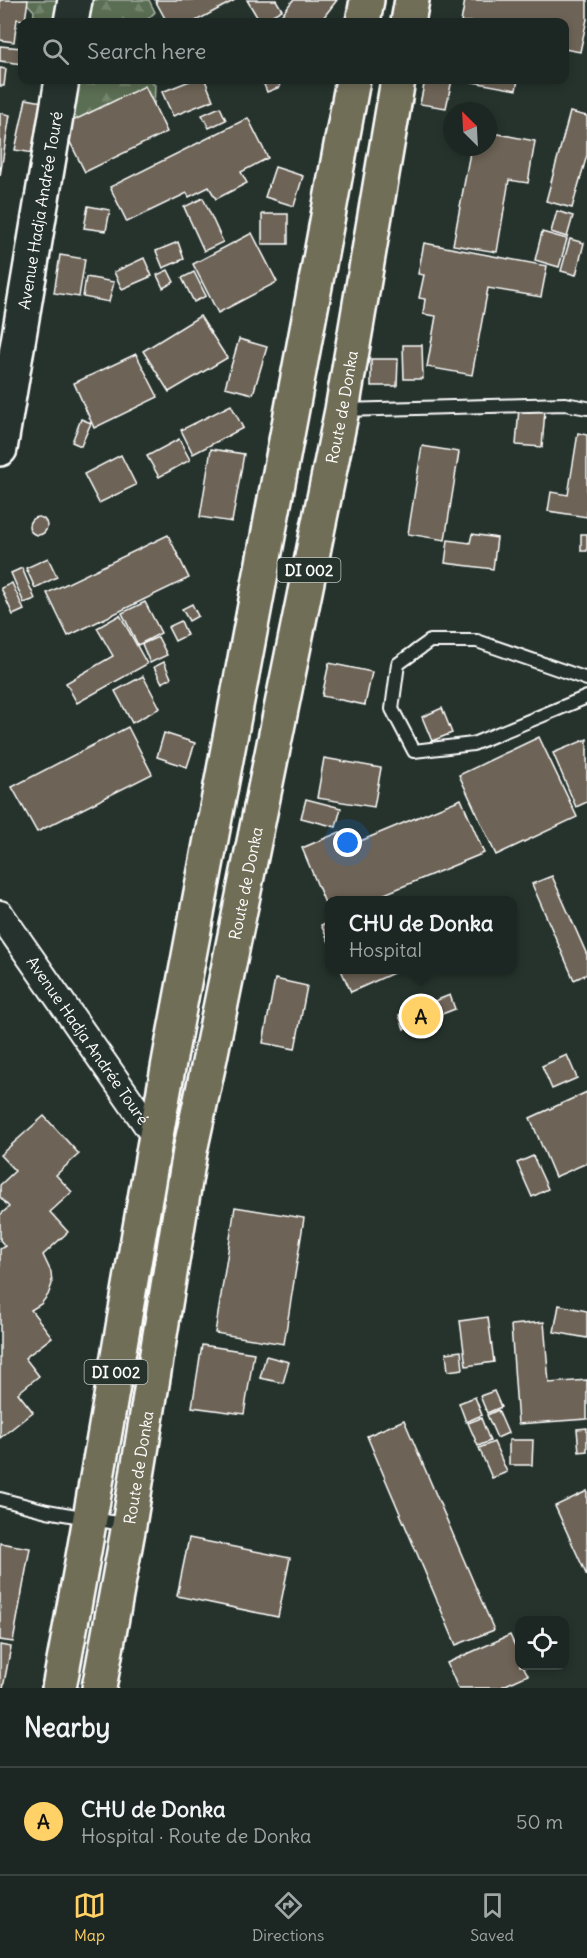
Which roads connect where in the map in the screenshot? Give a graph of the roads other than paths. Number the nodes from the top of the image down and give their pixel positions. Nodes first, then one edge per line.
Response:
1 (75, 0) edge
2 (368, 0) edge
3 (412, 0) edge
4 (72, 18) edge
5 (364, 18) edge
6 (409, 18) edge
7 (61, 84) edge
8 (352, 84) edge
9 (397, 84) edge
10 (587, 408) edge
11 (342, 410) junction
12 (0, 449) edge
13 (587, 679) edge
14 (587, 697) edge
15 (0, 914) edge
16 (156, 1138) junction
17 (0, 1499) edge
18 (91, 1520) junction
19 (129, 1526) junction
20 (59, 1688) edge
21 (99, 1688) edge

1 - 4 main road
2 - 5 main road
3 - 6 main road
7 - 12 main road, Avenue Hadja Andrée Touré
8 - 16 main road, DI 002
9 - 11 main road, Route de Donka / DI 002
10 - 11 lane
11 - 19 main road, Route de Donka / DI 002
13 - 14 lane
15 - 16 street, Avenue Hadja Andrée Touré
16 - 18 main road, DI 002
17 - 18 lane
18 - 19 lane
18 - 20 main road, DI 002
19 - 21 main road, Route de Donka / DI 002

